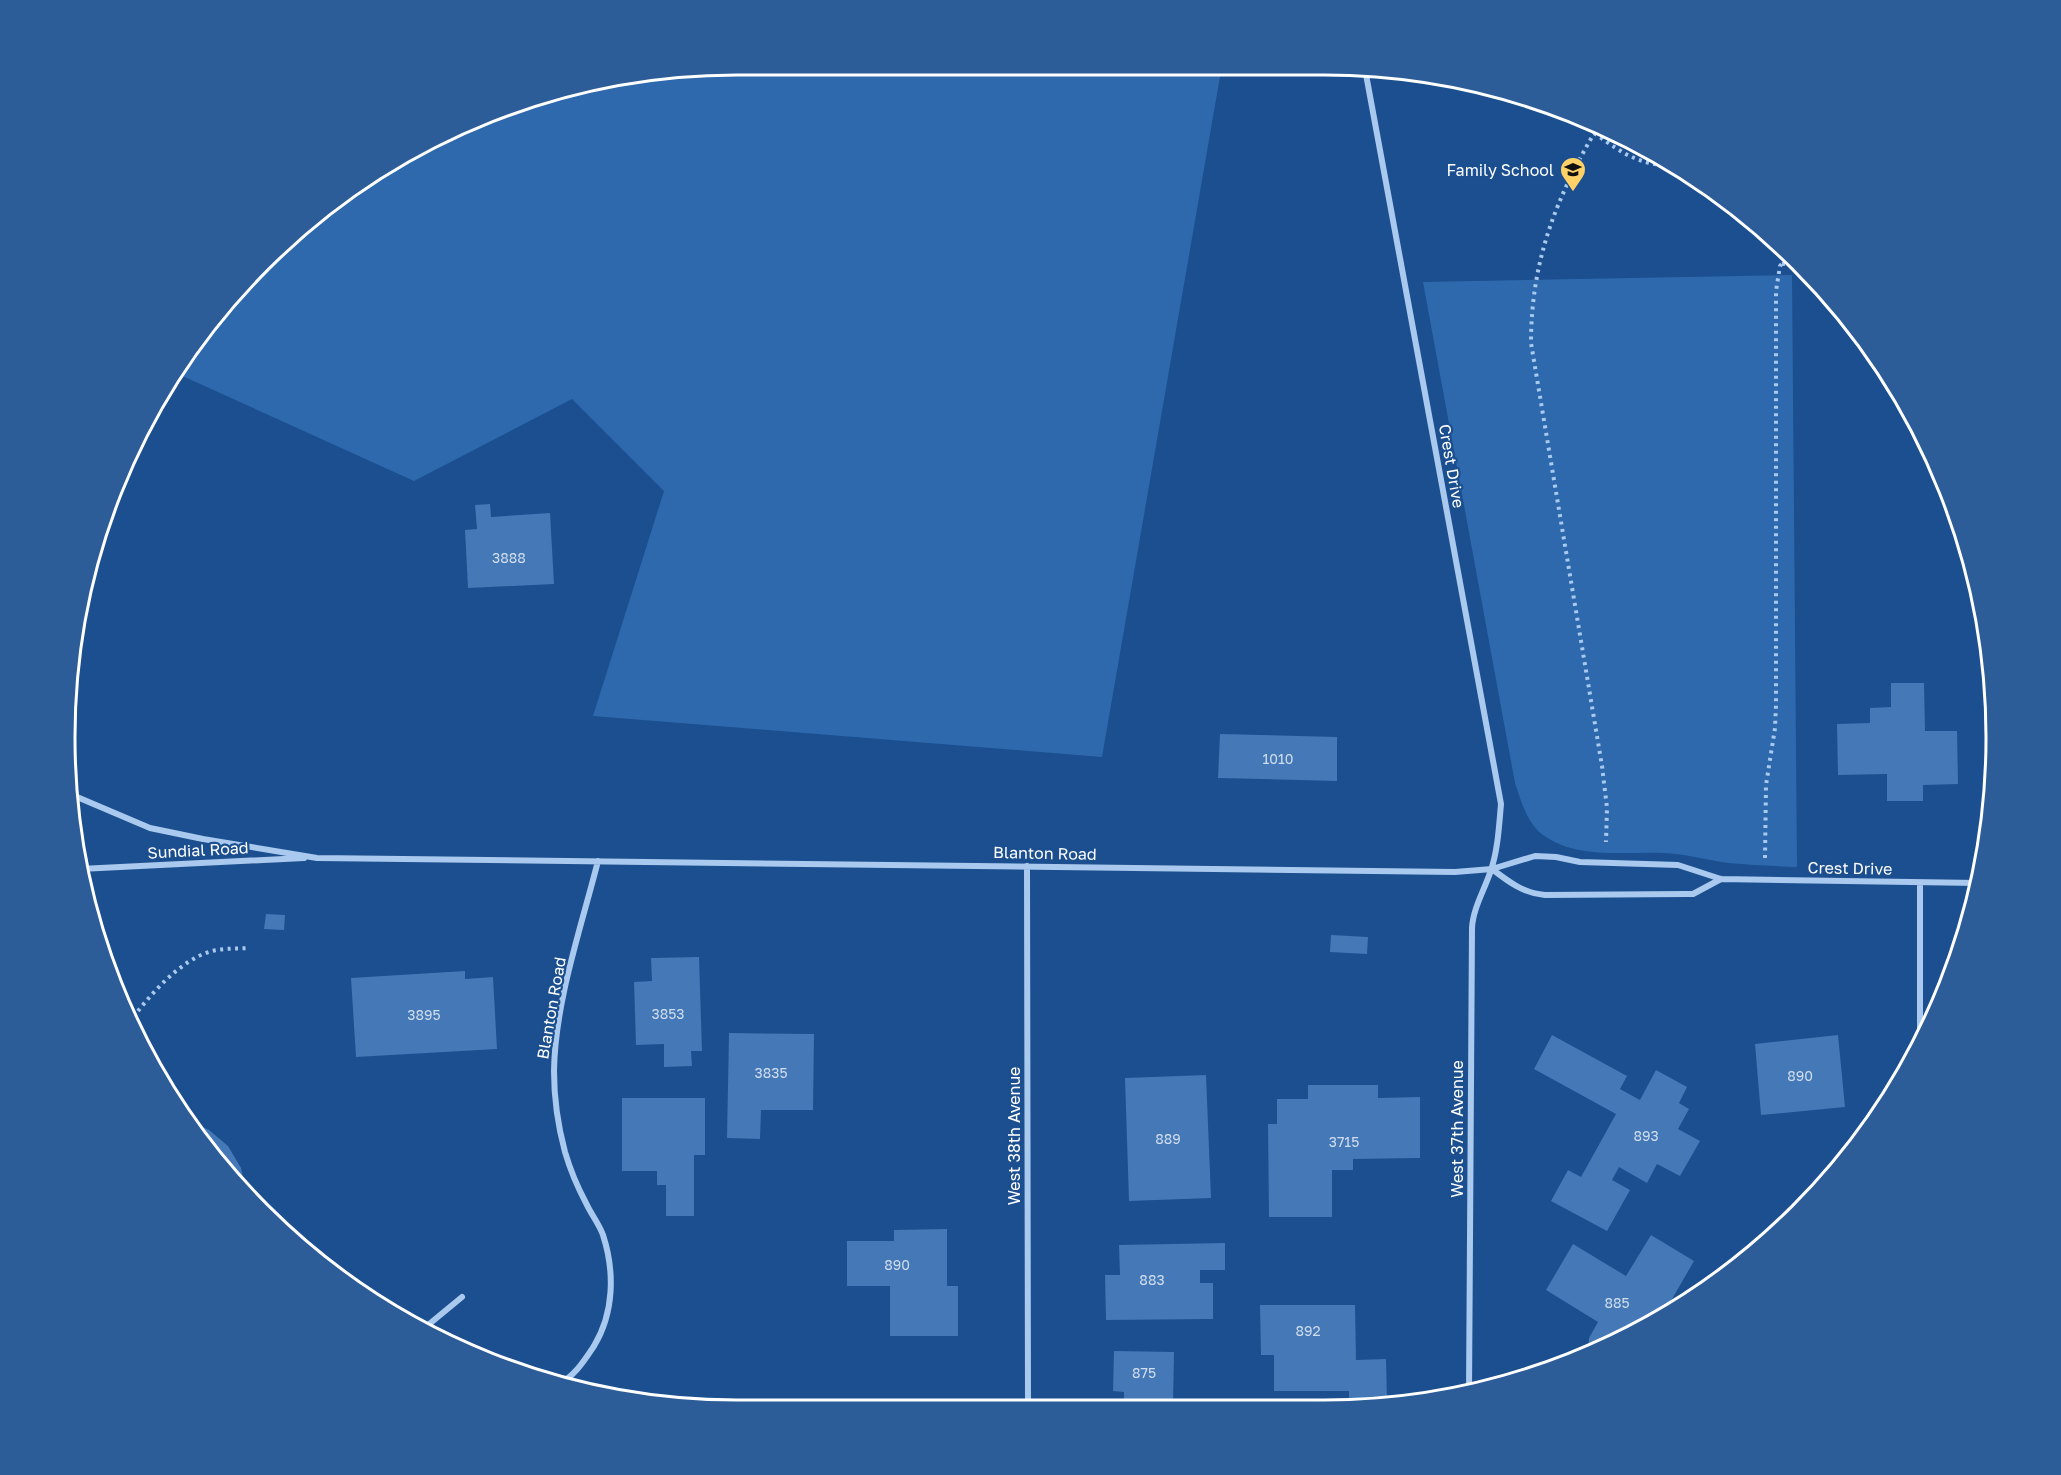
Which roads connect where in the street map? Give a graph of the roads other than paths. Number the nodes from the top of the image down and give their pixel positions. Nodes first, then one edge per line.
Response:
1 (1366, 76) edge
2 (78, 797) edge
3 (317, 858) junction
4 (598, 861) junction
5 (1027, 866) junction
6 (88, 869) edge
7 (1492, 869) junction
8 (1721, 879) junction
9 (1920, 883) junction
10 (1969, 883) edge
11 (1920, 1027) edge
12 (462, 1297) dead end
13 (429, 1324) edge
14 (568, 1378) edge
15 (1468, 1383) edge
16 (1028, 1400) edge

1 - 7 street, Crest Drive
2 - 3 street, Blanton Road
3 - 4 street, Blanton Road
3 - 6 street, Sundial Road
4 - 5 street, Blanton Road
4 - 14 street, Blanton Road
5 - 7 street, Blanton Road
5 - 16 street, West 38th Avenue
7 - 8 street, Blanton Road
7 - 8 street
7 - 15 street, West 37th Avenue
8 - 9 street, Crest Drive
9 - 10 street, Crest Drive
9 - 11 street
12 - 13 street

